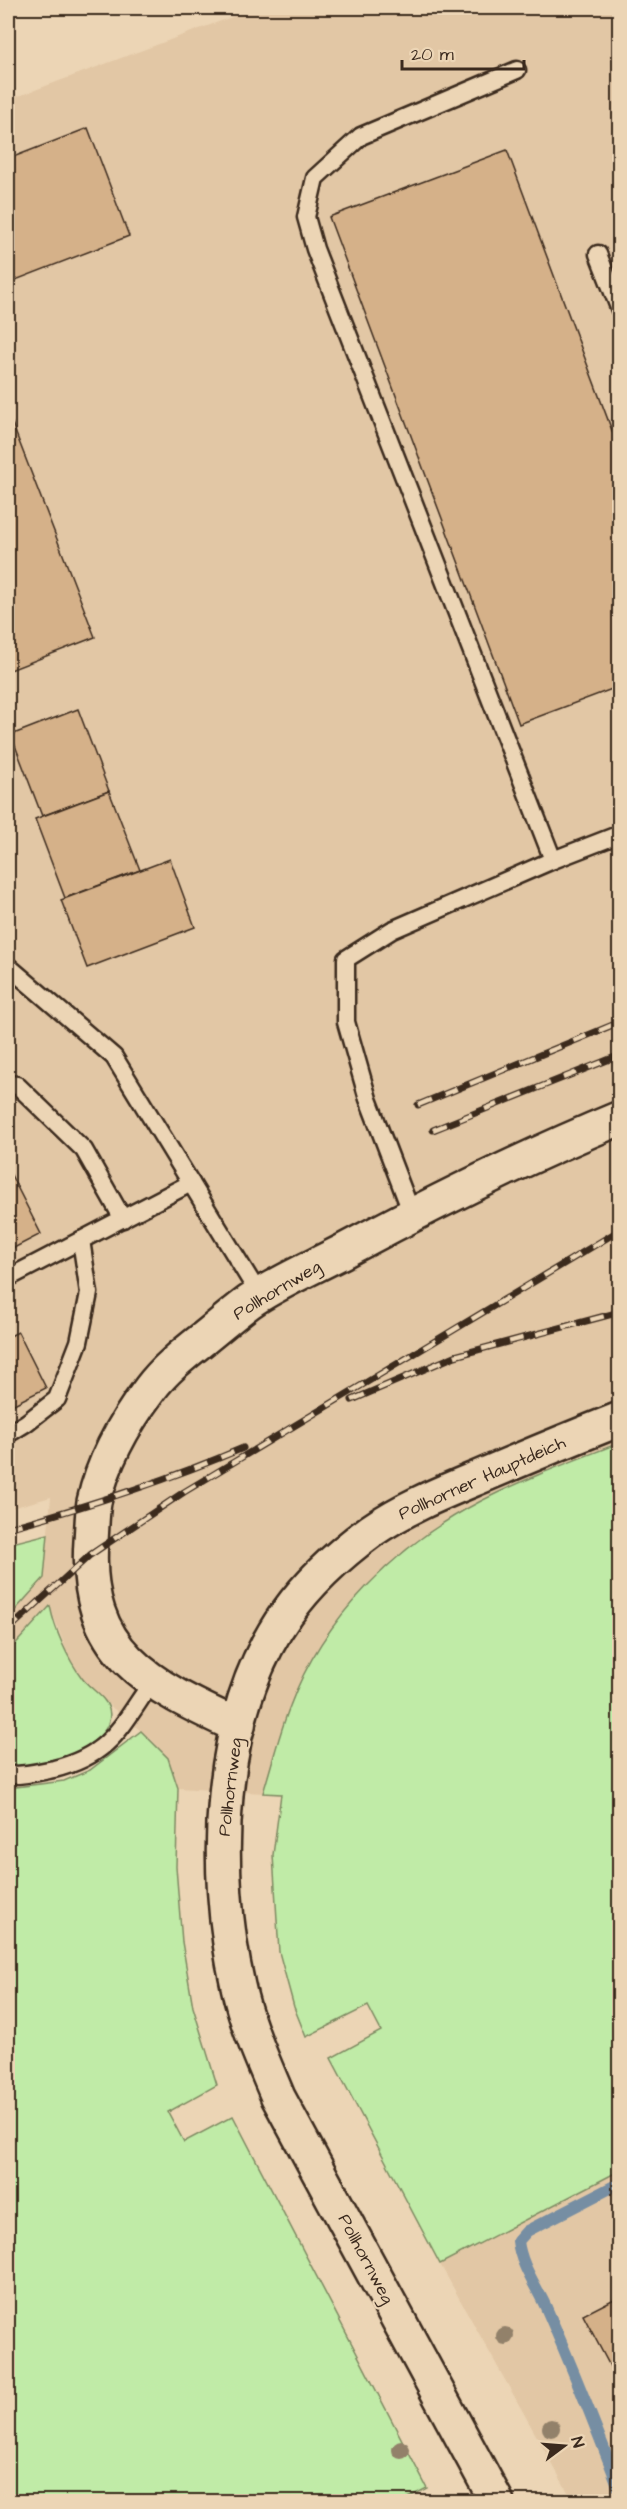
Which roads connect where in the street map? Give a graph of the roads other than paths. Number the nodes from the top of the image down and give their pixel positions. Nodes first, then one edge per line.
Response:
1 (517, 70) dead end
2 (598, 254) dead end
3 (620, 310) edge
4 (620, 834) edge
5 (554, 860) junction
6 (8, 966) edge
7 (8, 1084) edge
8 (620, 1118) edge
9 (191, 1184) junction
10 (412, 1214) junction
11 (123, 1219) junction
12 (81, 1240) junction
13 (8, 1278) edge
14 (260, 1296) junction
15 (620, 1419) edge
16 (8, 1434) edge
17 (152, 1682) junction
18 (238, 1726) junction
19 (8, 1775) edge
20 (497, 2502) edge

1 - 5 lane
2 - 3 lane
4 - 5 lane
5 - 10 lane
6 - 9 lane
7 - 11 lane
8 - 10 main road, Pollhornweg
9 - 11 lane
9 - 14 lane
10 - 14 main road, Pollhornweg
11 - 12 lane
12 - 13 lane
12 - 16 lane
14 - 17 main road, Pollhornweg
15 - 18 main road, Pollhorner Hauptdeich
17 - 18 main road, Pollhornweg
17 - 19 lane
18 - 20 main road, Pollhornweg

